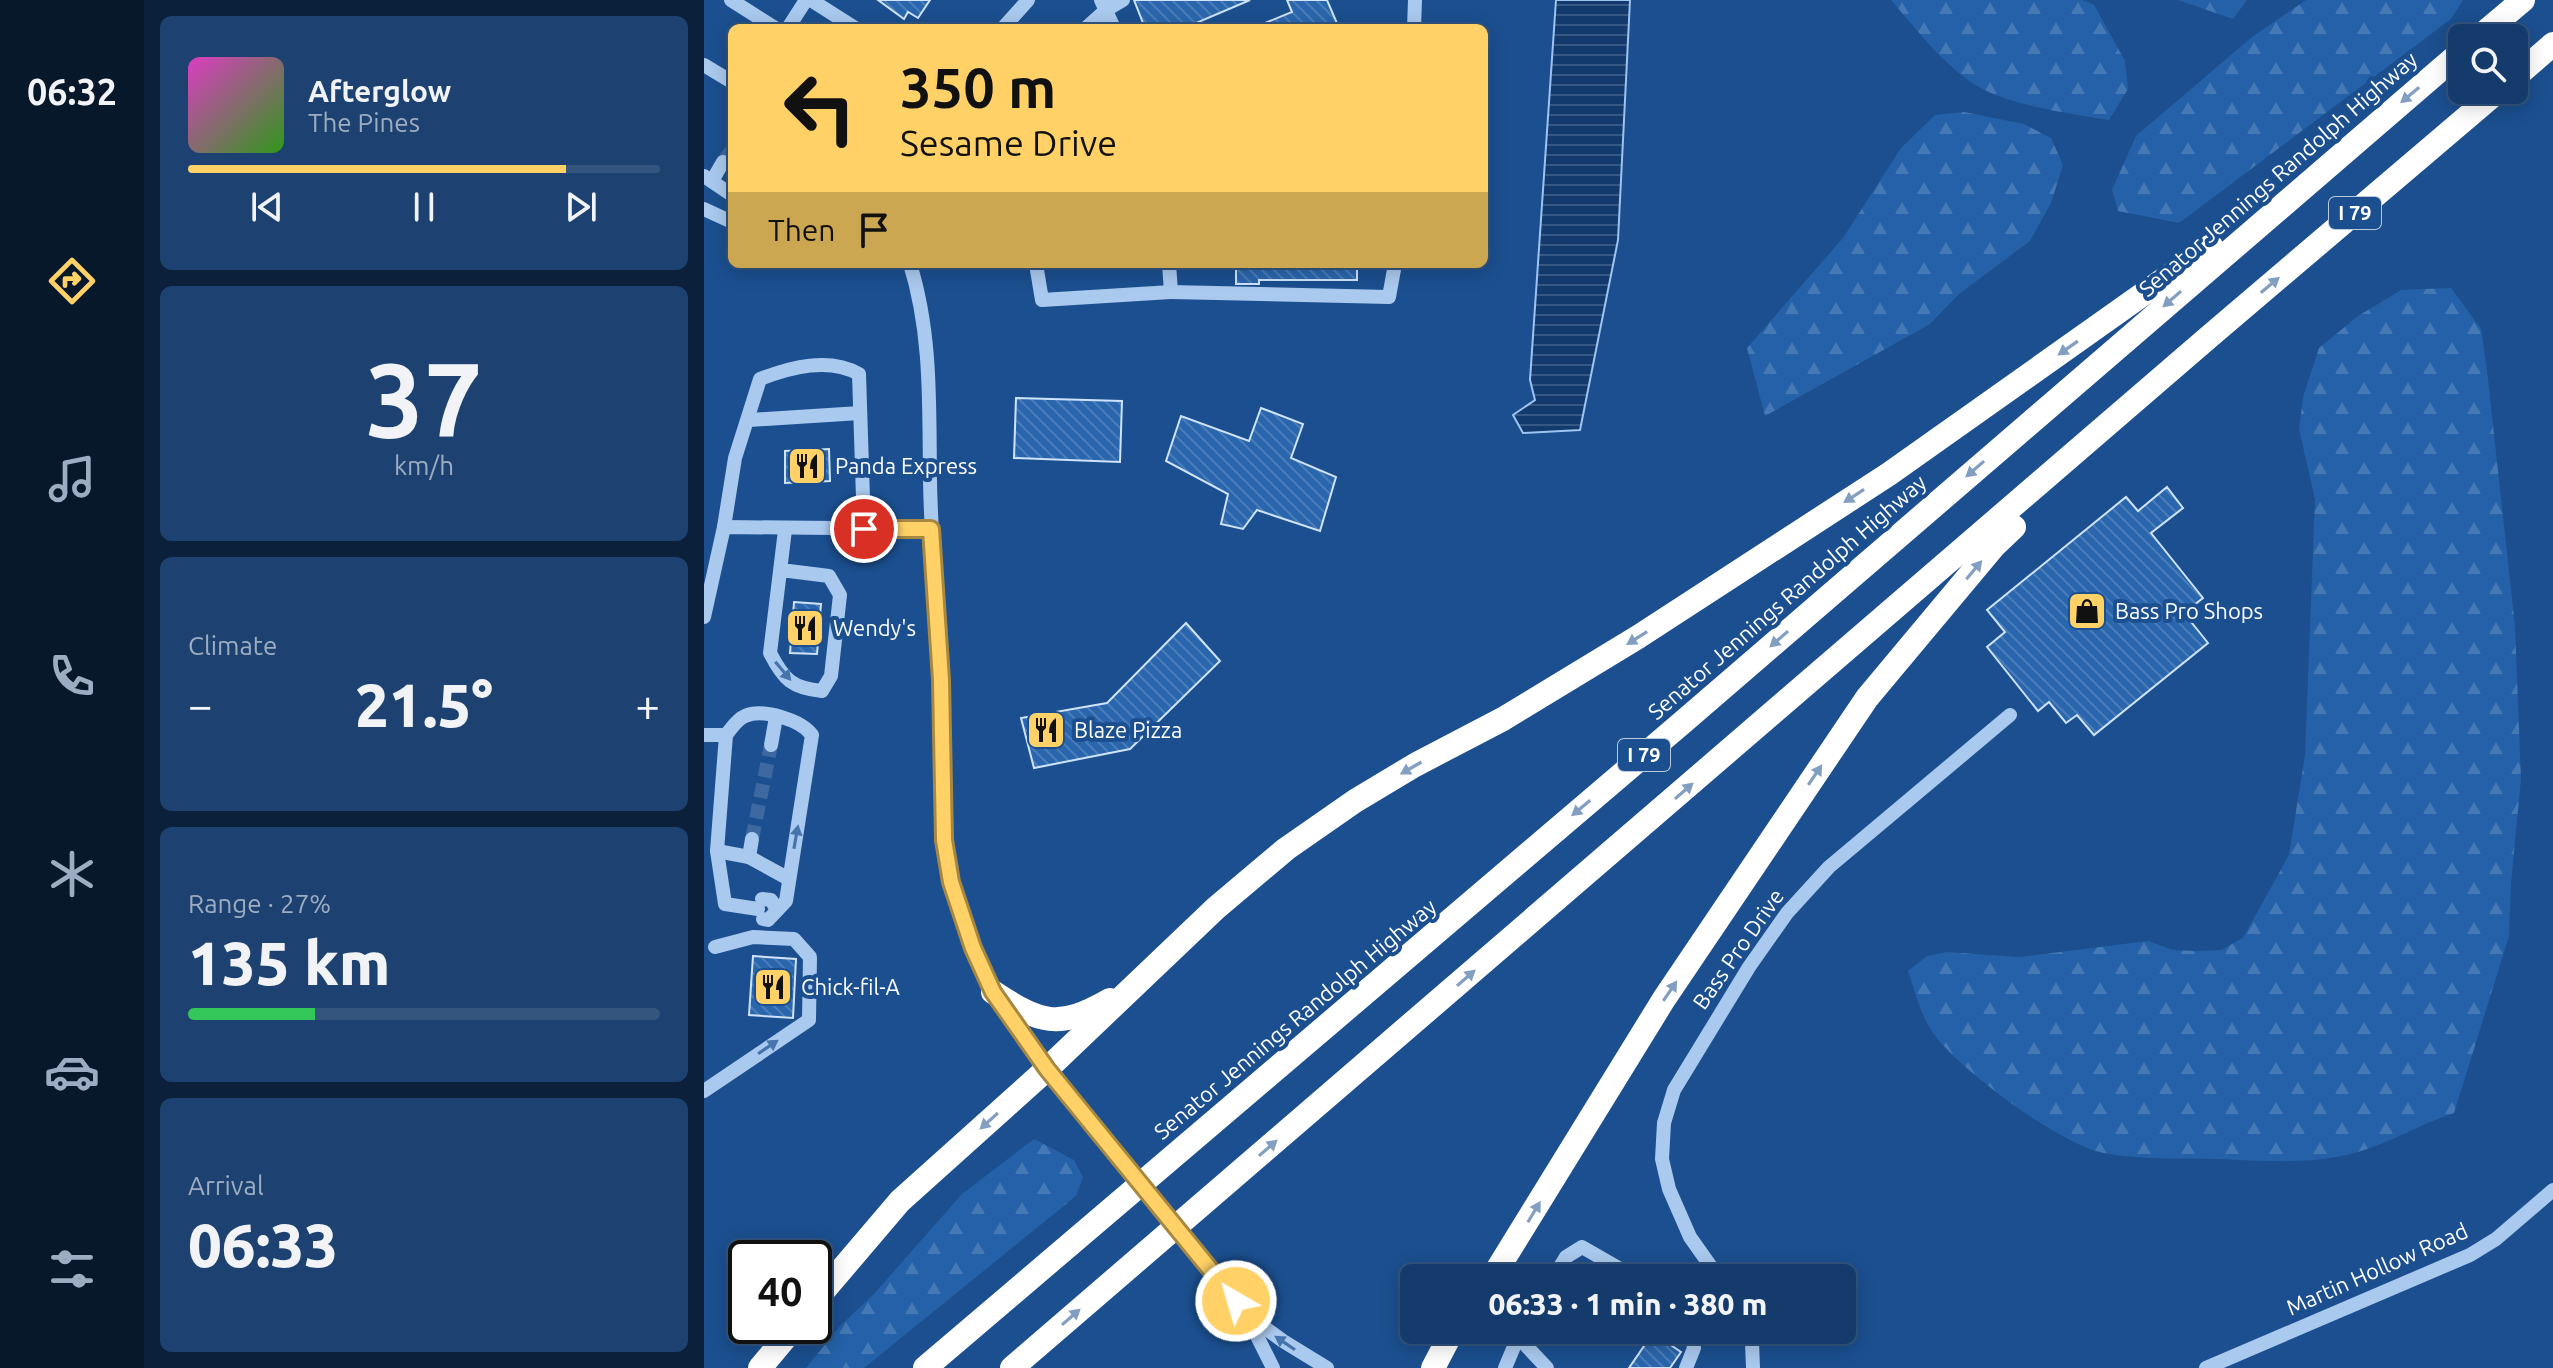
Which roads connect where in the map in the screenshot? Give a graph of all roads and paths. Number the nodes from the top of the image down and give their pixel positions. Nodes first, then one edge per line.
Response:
1 (731, 0) edge
2 (809, 0) edge
3 (1028, 0) edge
4 (1123, 0) edge
5 (1415, 0) edge
6 (2523, 0) edge
7 (1104, 5) edge
8 (769, 24) edge
9 (791, 24) edge
10 (848, 24) edge
11 (1007, 24) edge
12 (1089, 24) edge
13 (1112, 24) edge
14 (1414, 24) edge
15 (2495, 24) edge
16 (2553, 44) edge
17 (2448, 63) edge
18 (704, 65) edge
19 (2528, 66) edge
20 (728, 80) edge
21 (2483, 104) edge
22 (2358, 138) junction
23 (723, 162) tunnel mouth
24 (708, 178) edge
25 (728, 192) edge
26 (704, 209) edge
27 (728, 220) edge
28 (911, 268) edge
29 (1037, 268) edge
30 (1169, 268) edge
31 (1394, 268) edge
32 (1171, 292) junction
33 (2210, 336) junction
34 (860, 413) junction
35 (749, 420) junction
36 (724, 527) junction
37 (864, 529) junction
38 (931, 529) junction
39 (785, 530) junction
40 (781, 570) junction
41 (704, 617) edge
42 (2010, 715) dead end
43 (776, 717) junction
44 (704, 735) edge
45 (726, 735) junction
46 (771, 745) tunnel mouth
47 (752, 839) tunnel mouth
48 (717, 851) junction
49 (749, 857) junction
50 (789, 879) junction
51 (715, 947) dead end
52 (1136, 985) junction
53 (993, 992) junction
54 (1047, 1069) junction
55 (704, 1091) edge
56 (2553, 1190) edge
57 (1501, 1264) edge
58 (1562, 1264) edge
59 (1612, 1264) edge
60 (1709, 1264) edge
61 (832, 1281) edge
62 (1246, 1314) junction
63 (780, 1344) edge
64 (1446, 1344) edge
65 (1516, 1344) edge
66 (1528, 1344) edge
67 (1693, 1344) edge
68 (1752, 1344) edge
69 (760, 1368) edge
70 (925, 1368) edge
71 (1012, 1368) edge
72 (1273, 1368) edge
73 (1327, 1368) edge
74 (1433, 1368) edge
75 (1505, 1368) edge
76 (1547, 1368) edge
77 (1686, 1368) edge
78 (1753, 1368) edge
79 (2206, 1368) edge

1 - 8 street
2 - 9 street
2 - 10 street
3 - 11 street
4 - 7 street
5 - 14 street
6 - 15 highway
7 - 12 street
7 - 13 street
16 - 19 highway
17 -> 22 highway, Senator Jennings Randolph Highway / I 79
18 - 20 street
33 -> 21 highway, I 79
22 -> 52 highway
22 -> 70 highway, Senator Jennings Randolph Highway / I 79
23 - 24 street
24 - 25 street
26 - 27 street
28 - 38 street
29 - 32 street
30 - 32 street
31 - 32 street
57 -> 33 highway
71 -> 33 highway, I 79
34 - 35 street
34 - 35 street
34 - 37 street
35 - 36 street
36 - 39 street
36 - 41 street
37 - 38 street
37 - 39 street
38 - 53 street
39 - 40 street
40 -> 40 street
42 - 60 street, Bass Pro Drive
43 - 45 street
43 - 46 street
50 -> 43 street
44 - 45 street
45 - 48 street
47 - 49 street
48 - 49 street
48 - 50 street
49 - 50 street
55 -> 51 street
52 - 53 highway
52 - 54 highway
53 - 54 street
54 -> 61 highway
54 - 62 street, bridge
56 - 79 street, Martin Hollow Road
58 - 59 street
62 - 72 street
73 -> 62 street
63 - 69 highway
64 - 74 highway
65 - 75 street
66 - 76 street
67 - 77 street
68 - 78 street

